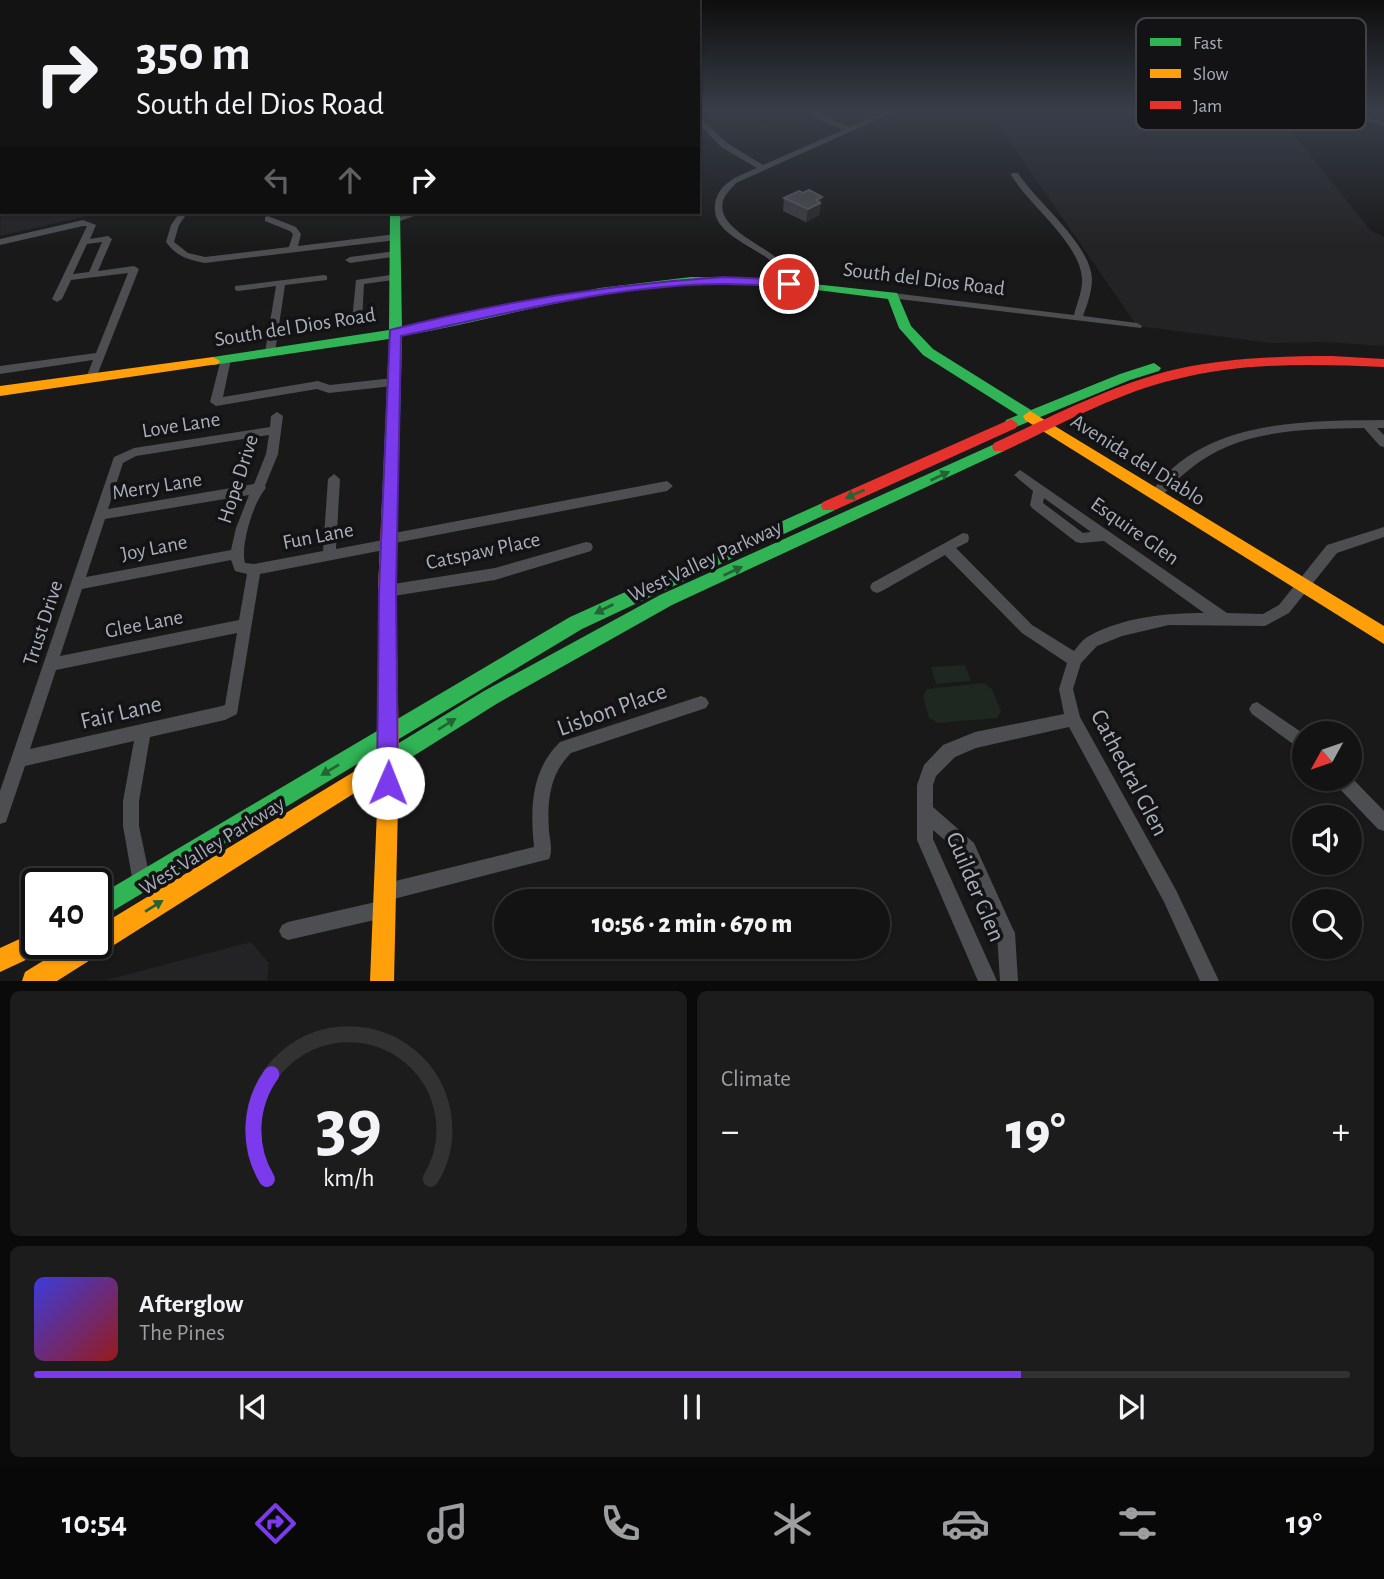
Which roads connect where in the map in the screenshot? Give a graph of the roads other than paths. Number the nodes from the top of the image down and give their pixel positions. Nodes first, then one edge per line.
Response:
1 (742, 156) edge
2 (791, 156) edge
3 (763, 168) junction
4 (1015, 175) dead end
5 (183, 214) edge
6 (395, 216) edge
7 (268, 219) dead end
8 (396, 237) junction
9 (0, 242) edge
10 (84, 242) junction
11 (293, 249) junction
12 (396, 254) junction
13 (350, 260) dead end
14 (92, 275) junction
15 (397, 277) junction
16 (67, 278) junction
17 (324, 278) dead end
18 (281, 283) junction
19 (789, 284) junction
20 (238, 288) dead end
21 (893, 296) junction
22 (57, 299) dead end
23 (1078, 318) junction
24 (357, 321) dead end
25 (1136, 326) dead end
26 (395, 333) junction
27 (270, 352) junction
28 (1384, 353) edge
29 (100, 356) junction
30 (226, 359) junction
31 (1384, 363) edge
32 (0, 370) edge
33 (91, 378) junction
34 (393, 382) junction
35 (0, 391) edge
36 (1030, 417) junction
37 (276, 423) joint
38 (1384, 424) edge
39 (1368, 425) junction
40 (1046, 428) junction
41 (1384, 443) edge
42 (134, 452) joint
43 (1020, 475) dead end
44 (334, 479) dead end
45 (667, 486) dead end
46 (260, 488) junction
47 (1155, 496) junction
48 (101, 514) junction
49 (1384, 532) edge
50 (963, 538) dead end
51 (389, 542) junction
52 (586, 547) dead end
53 (946, 547) junction
54 (237, 554) junction
55 (329, 556) junction
56 (254, 570) junction
57 (78, 583) junction
58 (1301, 585) junction
59 (877, 587) dead end
60 (387, 591) junction
61 (1226, 621) junction
62 (245, 625) junction
63 (1384, 636) edge
64 (1074, 660) junction
65 (52, 664) junction
66 (701, 703) dead end
67 (1257, 709) dead end
68 (1073, 719) junction
69 (143, 732) junction
70 (389, 735) junction
71 (1292, 735) edge
72 (20, 759) junction
73 (389, 760) junction
74 (1353, 791) edge
75 (925, 811) junction
76 (0, 816) edge
77 (1384, 823) edge
78 (142, 883) junction
79 (112, 901) edge
80 (383, 901) junction
81 (288, 931) dead end
82 (112, 932) edge
83 (21, 950) edge
84 (69, 959) edge
85 (0, 960) edge
86 (34, 981) edge
87 (382, 981) edge
88 (988, 981) edge
89 (1009, 981) edge
90 (1210, 981) edge

1 - 3 street
2 - 3 street
3 - 19 street
4 - 23 street
5 - 11 street
6 - 8 main road
7 - 11 street
8 - 11 street
8 - 12 main road
9 - 10 street
10 - 14 street
10 - 16 street
12 - 13 street
12 - 15 main road
14 - 16 street
14 - 29 street
15 - 24 street
15 - 26 main road
16 - 22 street
17 - 18 street
18 - 20 street
18 - 27 street
19 - 21 main road, South del Dios Road
19 - 26 main road, South del Dios Road
21 - 23 street, South del Dios Road
21 - 36 main road, Avenida del Diablo
23 - 25 street, South del Dios Road
26 - 27 main road, South del Dios Road
26 - 34 main road
27 - 30 main road, South del Dios Road
28 - 36 main road, West Valley Parkway
29 - 32 street
29 - 33 street
30 - 33 main road, South del Dios Road
30 - 34 street
31 - 40 main road, West Valley Parkway
33 - 35 main road, South del Dios Road
34 - 51 main road
36 - 40 main road, Avenida del Diablo
36 -> 70 main road, West Valley Parkway
37 - 42 street, Love Lane
37 - 46 street, Hope Drive
38 - 39 street
39 - 41 street
39 - 47 street
40 - 47 main road, Avenida del Diablo
73 -> 40 main road, West Valley Parkway
42 - 48 street, Trust Drive
43 - 61 street, Esquire Glen
44 - 55 street
45 - 51 street, Fun Lane
46 - 48 street, Merry Lane
46 - 54 street, Hope Drive
47 - 58 main road, Avenida del Diablo
48 - 57 street, Trust Drive
49 - 58 street
50 - 53 street
51 - 55 street, Fun Lane
51 - 60 main road
52 - 60 street, Catspaw Place
53 - 59 street
53 - 64 street
54 - 56 street, Hope Drive
54 - 57 street, Joy Lane
55 - 56 street, Fun Lane
56 - 62 street
57 - 65 street, Trust Drive
58 - 61 street
58 - 63 main road, Avenida del Diablo
60 - 70 main road
61 - 64 street
62 - 65 street, Glee Lane
62 - 69 street, Fair Lane
64 - 68 street, Cathedral Glen
65 - 72 street, Trust Drive
66 - 80 street, Lisbon Place
67 - 71 street
68 - 75 street, Guilder Glen
68 - 90 street, Cathedral Glen
69 - 72 street, Fair Lane
69 - 78 street
70 - 73 main road
70 -> 78 main road, West Valley Parkway
72 - 76 street, Trust Drive
73 - 80 main road
82 -> 73 main road, West Valley Parkway
74 - 77 street
75 - 88 street, Guilder Glen
75 - 89 street, Guilder Glen
78 - 79 main road, West Valley Parkway
80 - 81 street
80 - 87 main road
83 - 85 main road
84 - 86 main road, West Valley Parkway

